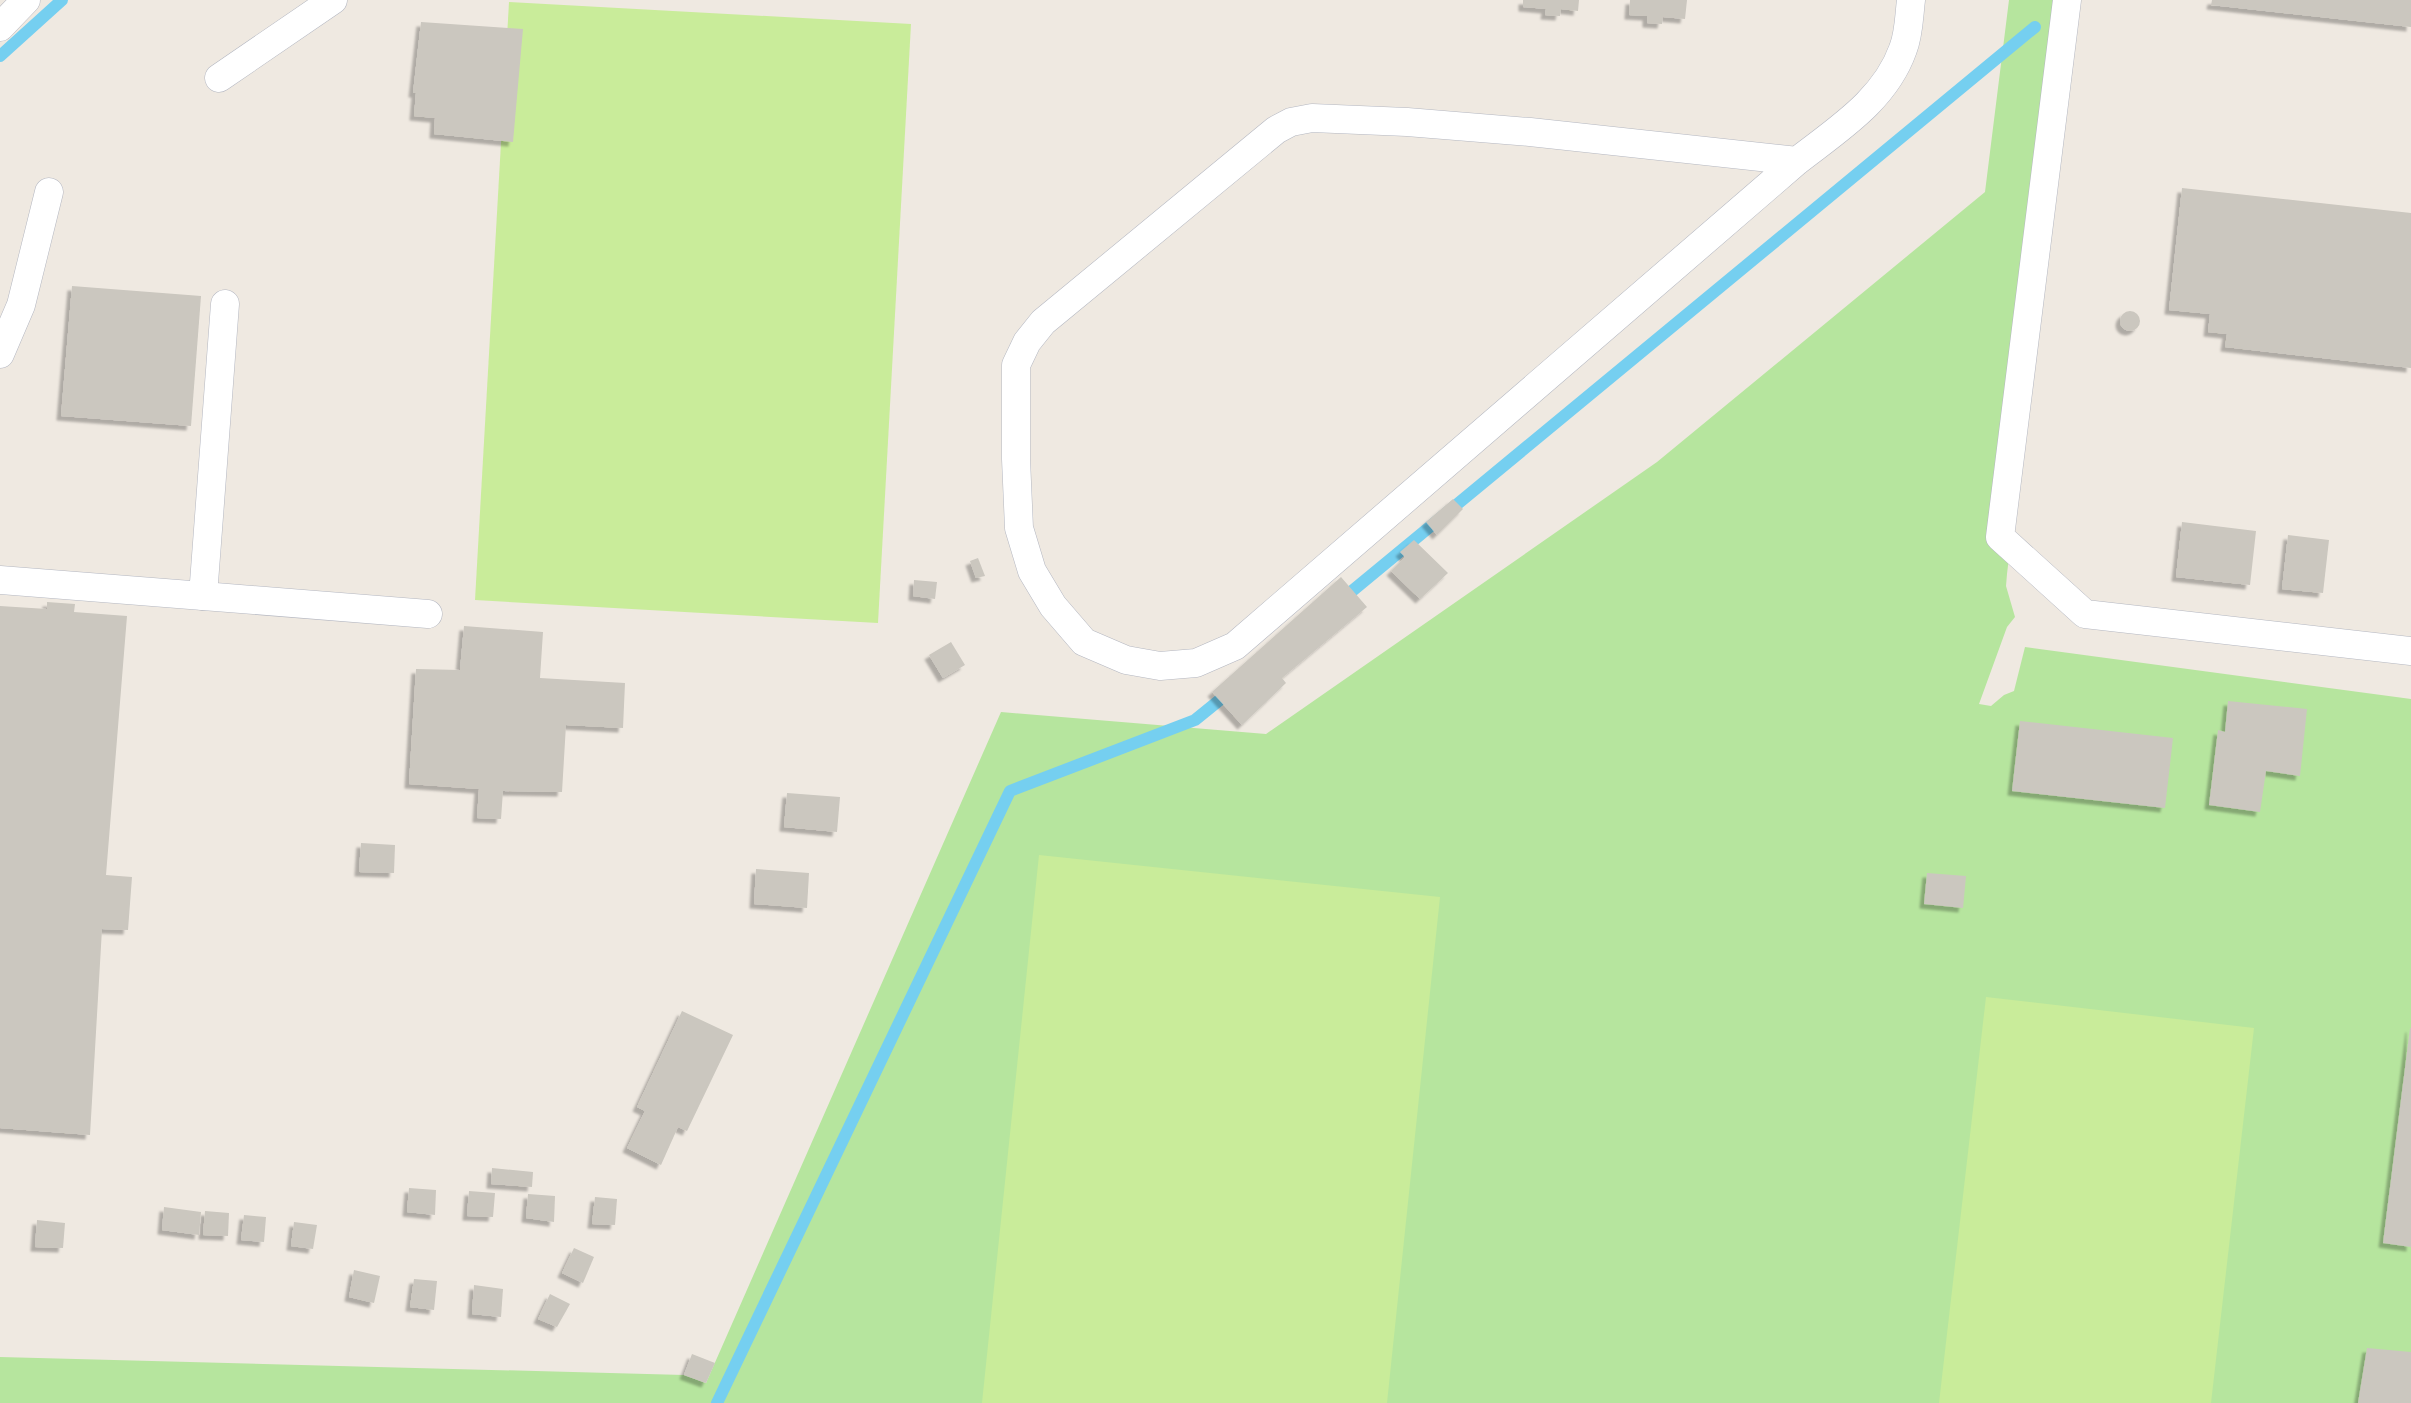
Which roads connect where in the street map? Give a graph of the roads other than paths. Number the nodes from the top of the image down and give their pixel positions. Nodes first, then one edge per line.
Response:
1 (26, 0) edge
2 (333, 0) edge
3 (1911, 0) edge
4 (2067, 0) edge
5 (0, 27) edge
6 (219, 78) dead end
7 (1797, 161) junction
8 (49, 192) dead end
9 (225, 304) dead end
10 (0, 354) edge
11 (0, 580) edge
12 (203, 596) junction
13 (428, 614) dead end
14 (2411, 651) edge

1 - 5 street
2 - 6 street
3 - 7 street
4 - 14 street
7 - 7 street
8 - 10 street
9 - 12 street
11 - 12 street
12 - 13 street

